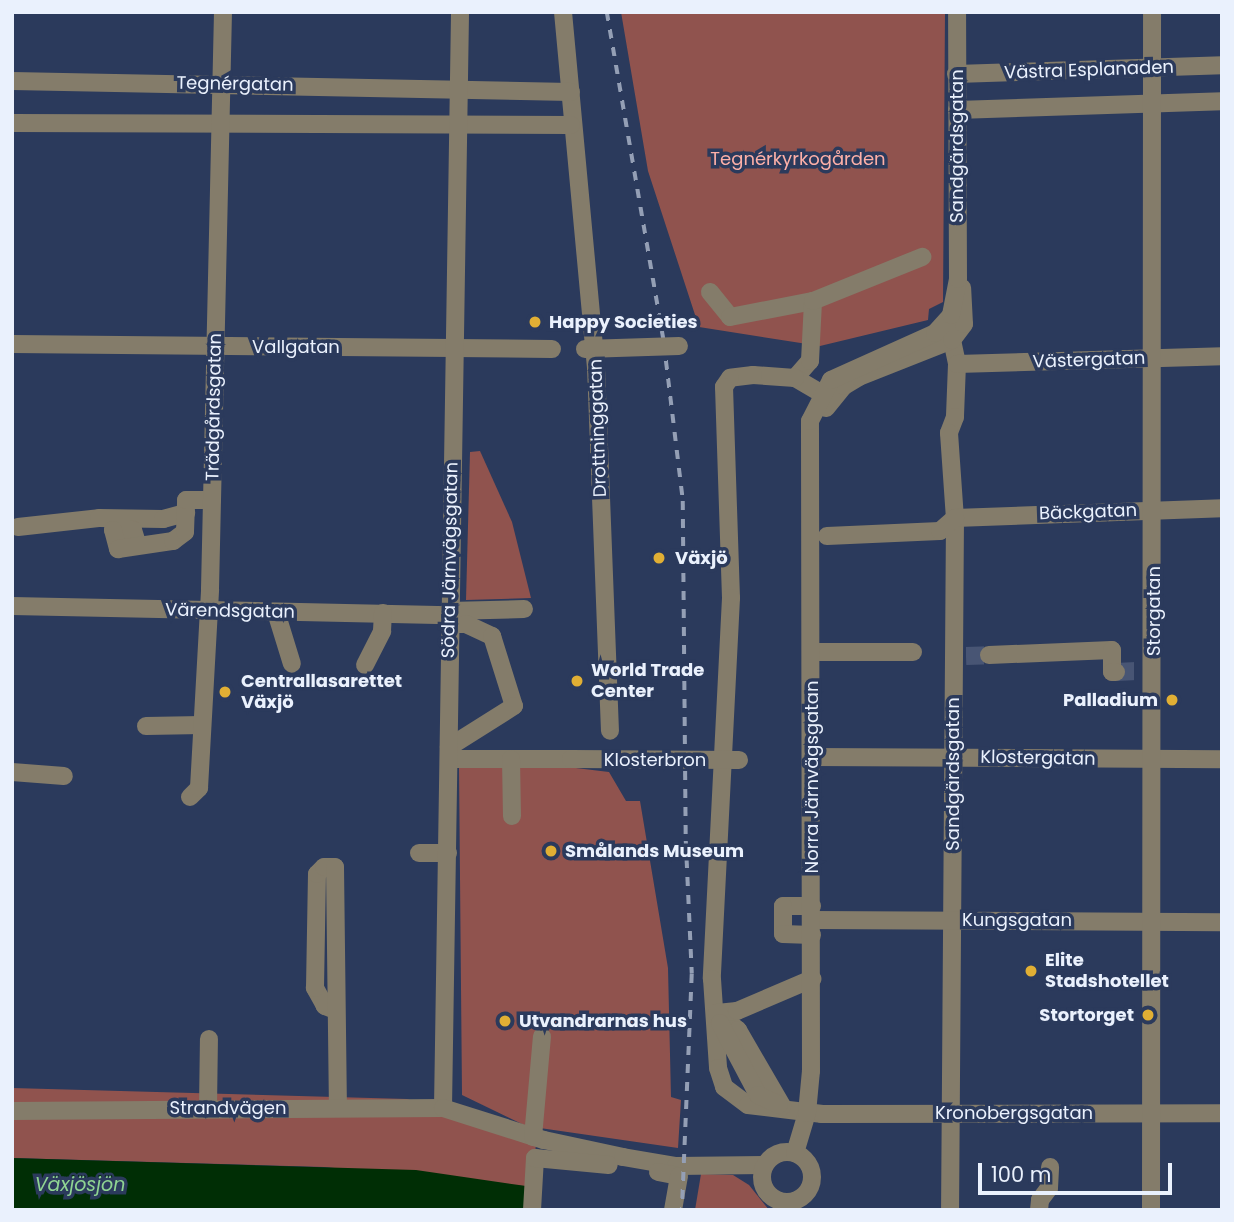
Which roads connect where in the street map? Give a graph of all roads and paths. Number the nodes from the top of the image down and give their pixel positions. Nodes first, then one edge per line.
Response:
1 (223, 12) edge
2 (460, 12) edge
3 (563, 12) edge
4 (957, 12) edge
5 (1152, 12) edge
6 (1222, 65) edge
7 (1152, 68) junction
8 (956, 74) junction
9 (12, 80) edge
10 (220, 84) junction
11 (458, 89) junction
12 (571, 92) junction
13 (1222, 101) edge
14 (1153, 104) junction
15 (957, 110) junction
16 (220, 121) junction
17 (12, 123) edge
18 (457, 123) junction
19 (572, 125) junction
20 (922, 257) dead end
21 (710, 292) dead end
22 (813, 301) junction
23 (947, 334) junction
24 (12, 344) edge
25 (216, 346) junction
26 (679, 346) dead end
27 (460, 348) junction
28 (552, 349) dead end
29 (585, 349) dead end
30 (1222, 356) edge
31 (1154, 359) junction
32 (957, 364) junction
33 (795, 378) junction
34 (826, 396) junction
35 (212, 500) junction
36 (1222, 508) edge
37 (1154, 509) junction
38 (186, 513) junction
39 (955, 518) junction
40 (18, 527) dead end
41 (827, 536) dead end
42 (137, 543) dead end
43 (12, 606) edge
44 (524, 608) dead end
45 (209, 610) junction
46 (276, 612) junction
47 (383, 614) junction
48 (448, 617) junction
49 (812, 647) junction
50 (912, 652) dead end
51 (989, 655) tunnel mouth
52 (292, 664) dead end
53 (365, 665) dead end
54 (1116, 671) dead end
55 (202, 725) junction
56 (146, 726) dead end
57 (610, 731) dead end
58 (449, 753) junction
59 (812, 757) junction
60 (954, 758) junction
61 (511, 759) junction
62 (1222, 759) edge
63 (738, 760) dead end
64 (1153, 760) junction
65 (12, 772) edge
66 (64, 776) dead end
67 (190, 797) dead end
68 (512, 816) dead end
69 (419, 853) dead end
70 (448, 853) junction
71 (812, 920) junction
72 (952, 920) junction
73 (1152, 921) junction
74 (1222, 922) edge
75 (812, 979) junction
76 (333, 1009) junction
77 (717, 1013) junction
78 (542, 1036) dead end
79 (209, 1039) dead end
80 (208, 1107) junction
81 (338, 1107) junction
82 (783, 1107) junction
83 (443, 1108) junction
84 (12, 1111) edge
85 (807, 1113) junction
86 (950, 1113) junction
87 (1151, 1113) junction
88 (1222, 1113) edge
89 (533, 1137) junction
90 (801, 1157) junction
91 (764, 1165) junction
92 (1049, 1167) dead end
93 (808, 1201) edge
94 (778, 1204) edge
95 (532, 1210) edge
96 (673, 1210) edge
97 (950, 1210) edge
98 (1040, 1210) edge
99 (1152, 1210) edge

1 - 10 street, Trädgårdsgatan
2 - 11 street, Södra Järnvägsgatan
3 - 12 street, Drottninggatan
4 - 8 street, Sandgärdsgatan
5 - 7 street, Storgatan
6 - 7 street, Västra Esplanaden
7 - 8 street, Västra Esplanaden
7 - 14 street, Storgatan
8 - 15 street, Sandgärdsgatan
9 - 10 street, Tegnérgatan
10 - 11 street, Tegnérgatan
10 - 16 street, Trädgårdsgatan
11 - 12 street
11 - 18 street, Södra Järnvägsgatan
12 - 19 street, Drottninggatan
13 - 14 street, Västra Esplanaden
14 - 15 street, Västra Esplanaden
14 - 31 street, Storgatan
15 - 23 street, Sandgärdsgatan
16 - 17 street, Tegnérgatan
16 - 18 street, Tegnérgatan
16 - 25 street, Trädgårdsgatan
18 - 19 street
18 - 27 street, Södra Järnvägsgatan
19 - 57 street, Drottninggatan
20 - 22 street
21 - 22 street
22 - 33 street
23 - 32 street, Sandgärdsgatan
23 - 34 street, Norra Järnvägsgatan
24 - 25 street, Vallgatan
25 - 27 street, Vallgatan
25 - 35 street, Trädgårdsgatan
26 - 29 street, bridge
27 - 28 street, Vallgatan
27 - 48 street, Södra Järnvägsgatan
30 - 31 street, Västergatan
31 - 32 street, Västergatan
31 - 37 street, Storgatan
32 - 39 street, Sandgärdsgatan
33 - 34 street
33 - 77 street
34 - 49 street, Norra Järnvägsgatan
35 - 38 street
35 - 45 street, Trädgårdsgatan
36 - 37 street, Bäckgatan
37 - 39 street, Bäckgatan
37 - 64 street, Storgatan
38 - 40 street
38 - 42 street
39 - 41 street
39 - 60 street, Sandgärdsgatan
43 - 45 street, Värendsgatan
44 - 48 street
45 - 46 street, Värendsgatan
45 - 55 street, Trädgårdsgatan
46 - 47 street, Värendsgatan
46 - 52 street
47 - 48 street, Värendsgatan
47 - 53 street
48 - 58 street, Södra Järnvägsgatan
48 - 58 street
49 - 50 street
49 - 59 street, Norra Järnvägsgatan
51 - 54 street
55 - 56 street
55 - 67 street, Trädgårdsgatan
58 - 61 street, Klosterbron
58 - 70 street, Södra Järnvägsgatan
59 - 60 street, Klostergatan
59 - 71 street, Norra Järnvägsgatan
60 - 64 street, Klostergatan
60 - 72 street, Sandgärdsgatan
61 - 63 street, Klosterbron, bridge
61 - 68 street
62 - 64 street, Klostergatan
64 - 73 street, Storgatan
65 - 66 street
69 - 70 street
70 - 83 street, Södra Järnvägsgatan
71 - 72 street, Kungsgatan
71 - 75 street, Norra Järnvägsgatan
72 - 73 street, Kungsgatan
72 - 86 street, Sandgärdsgatan
73 - 74 street, Kungsgatan
73 - 87 street, Storgatan
75 - 77 street
75 - 85 street, Norra Järnvägsgatan
76 - 76 street
76 - 81 street
77 - 82 street
77 - 82 street
78 - 89 street
79 - 80 street
80 - 81 street, Strandvägen
80 - 84 street, Strandvägen
81 - 83 street, Strandvägen
82 - 85 street, Kronobergsgatan
83 - 89 street, Strandvägen
85 - 86 street, Kronobergsgatan
85 - 90 street, Norra Järnvägsgatan
86 - 87 street, Kronobergsgatan
86 - 97 street, Sandgärdsgatan
87 - 88 street, Kronobergsgatan
87 - 99 street, Storgatan
89 - 91 street, Strandvägen
90 - 91 street
90 - 93 street
91 - 94 street
92 - 98 street
93 - 94 street
95 - 96 street

